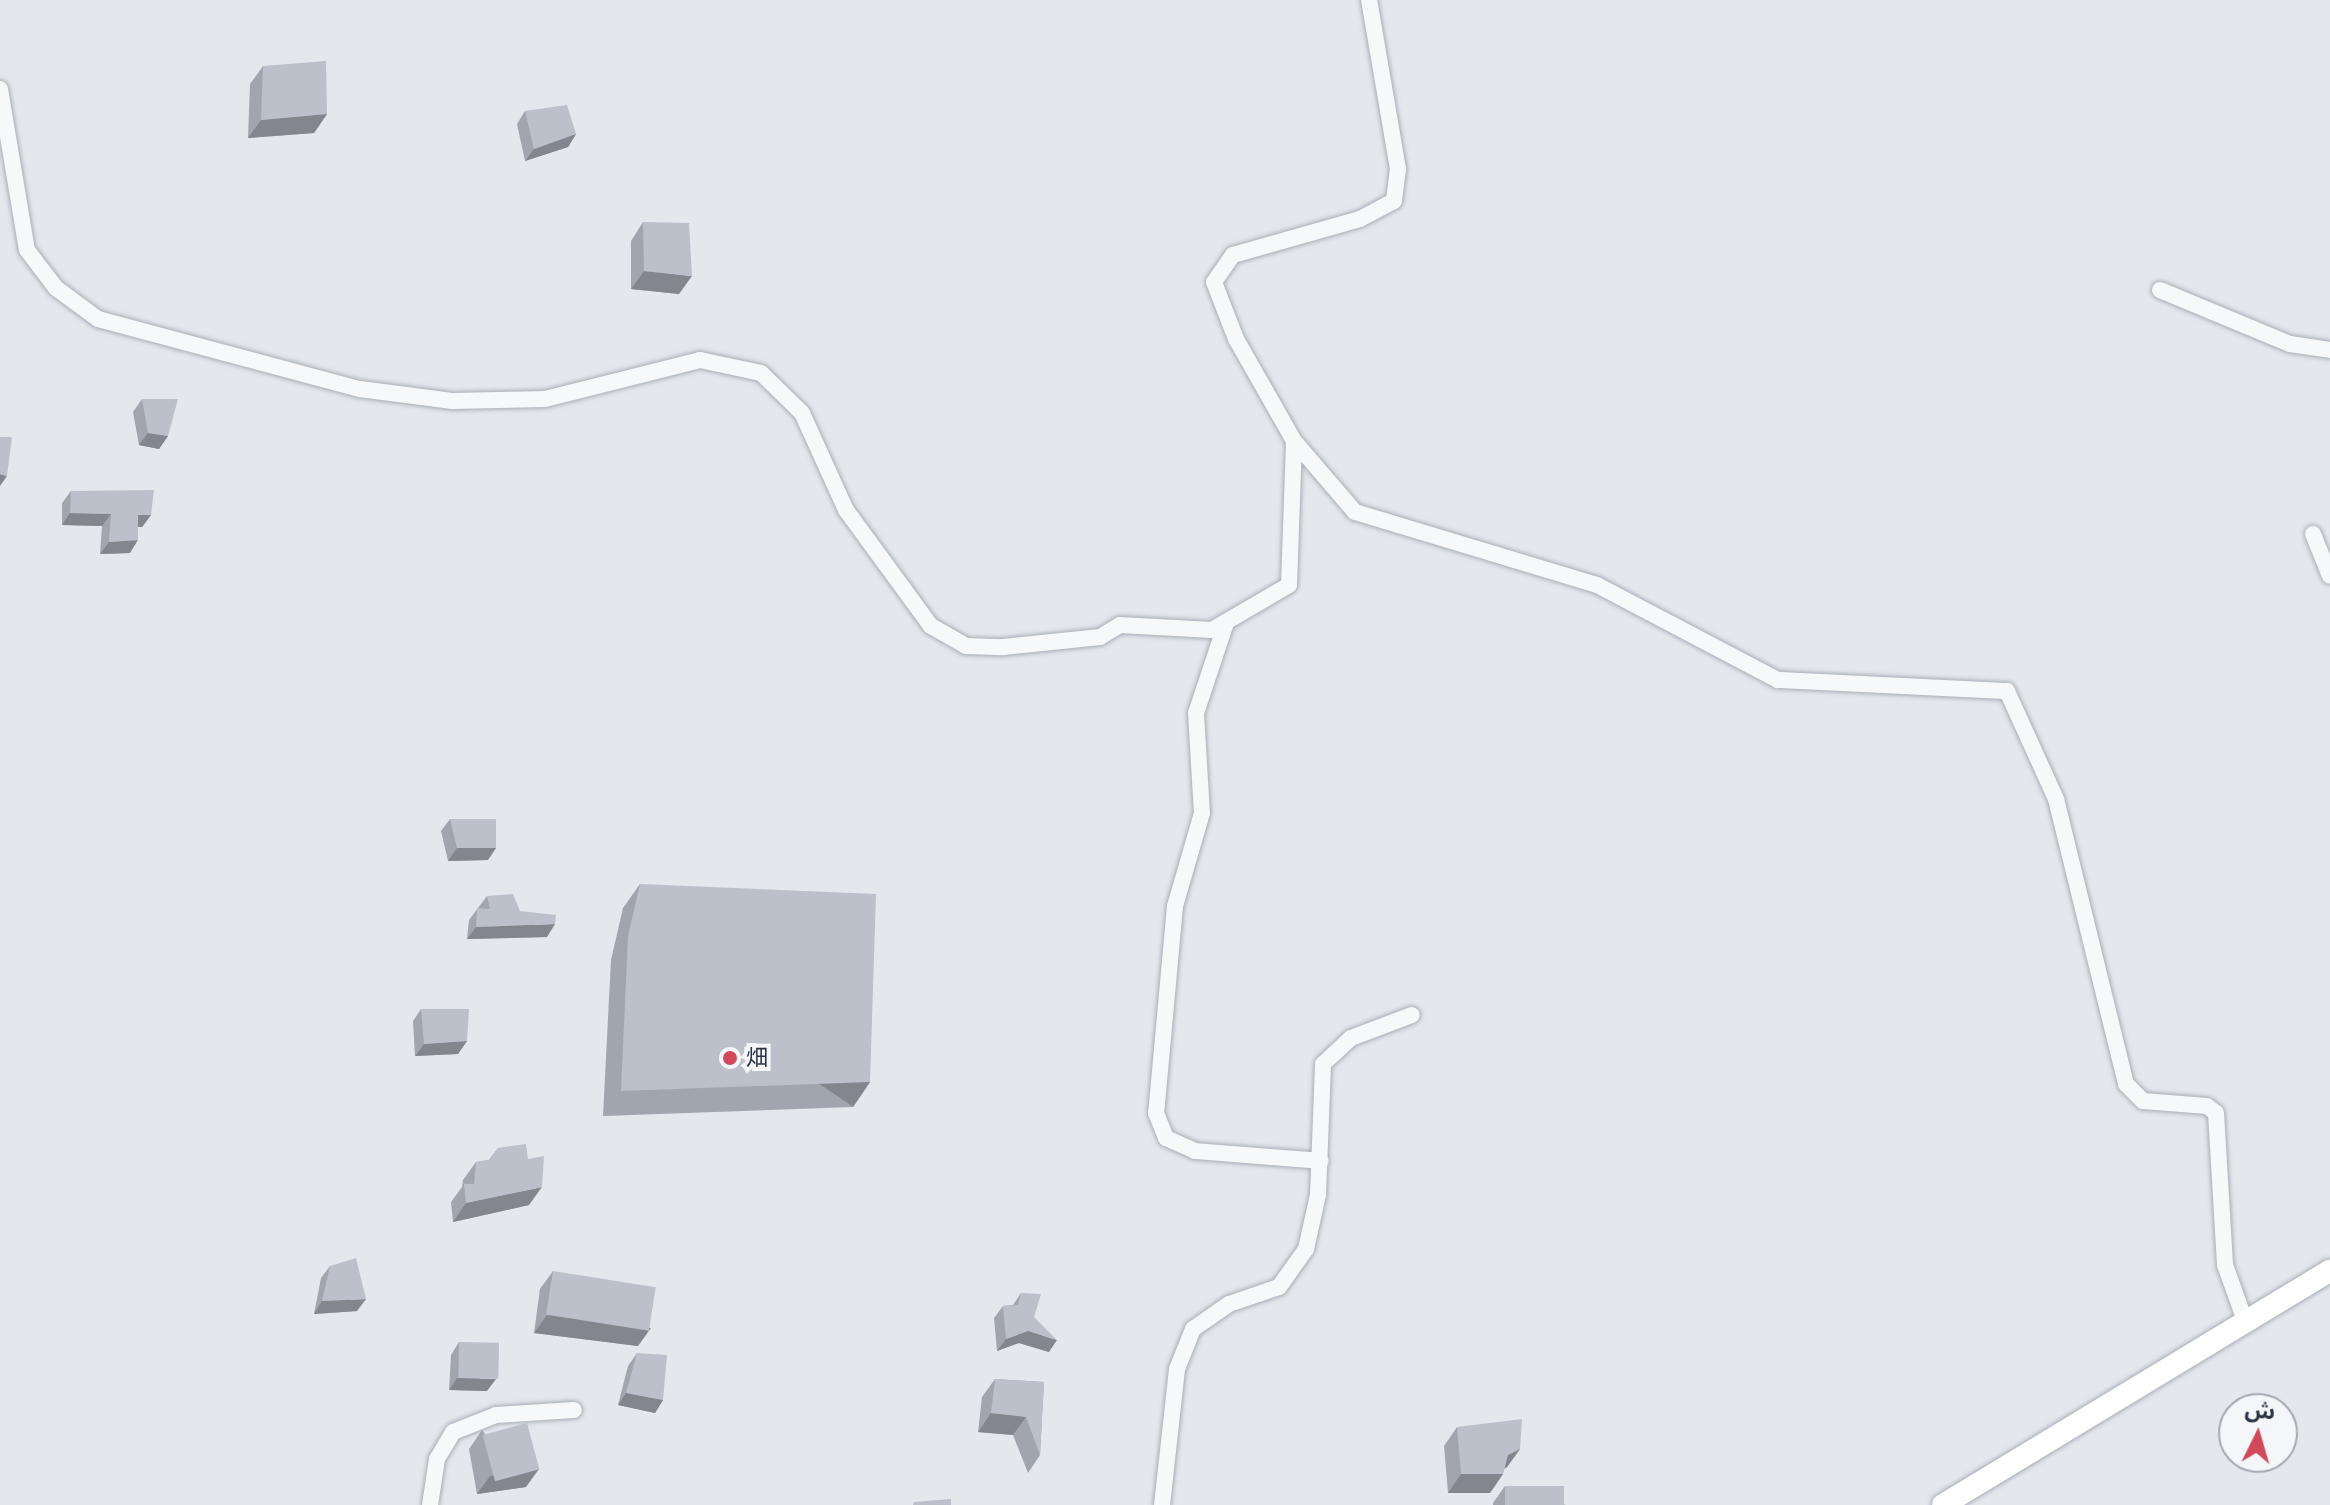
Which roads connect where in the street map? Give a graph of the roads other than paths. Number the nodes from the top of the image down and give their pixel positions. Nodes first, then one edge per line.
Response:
1 (1369, 0) edge
2 (0, 89) edge
3 (2160, 290) dead end
4 (2330, 350) edge
5 (1294, 441) junction
6 (2313, 534) dead end
7 (2330, 576) edge
8 (1226, 623) junction
9 (1412, 1015) dead end
10 (1321, 1161) junction
11 (2330, 1271) edge
12 (2245, 1321) junction
13 (574, 1410) dead end
14 (430, 1505) edge
15 (1162, 1505) edge
16 (1943, 1505) edge

1 - 5 street
2 - 8 street
3 - 4 street
5 - 8 street
5 - 12 street
6 - 7 street
8 - 10 street
9 - 10 street
10 - 15 street
11 - 12 street
12 - 16 street
13 - 14 street

